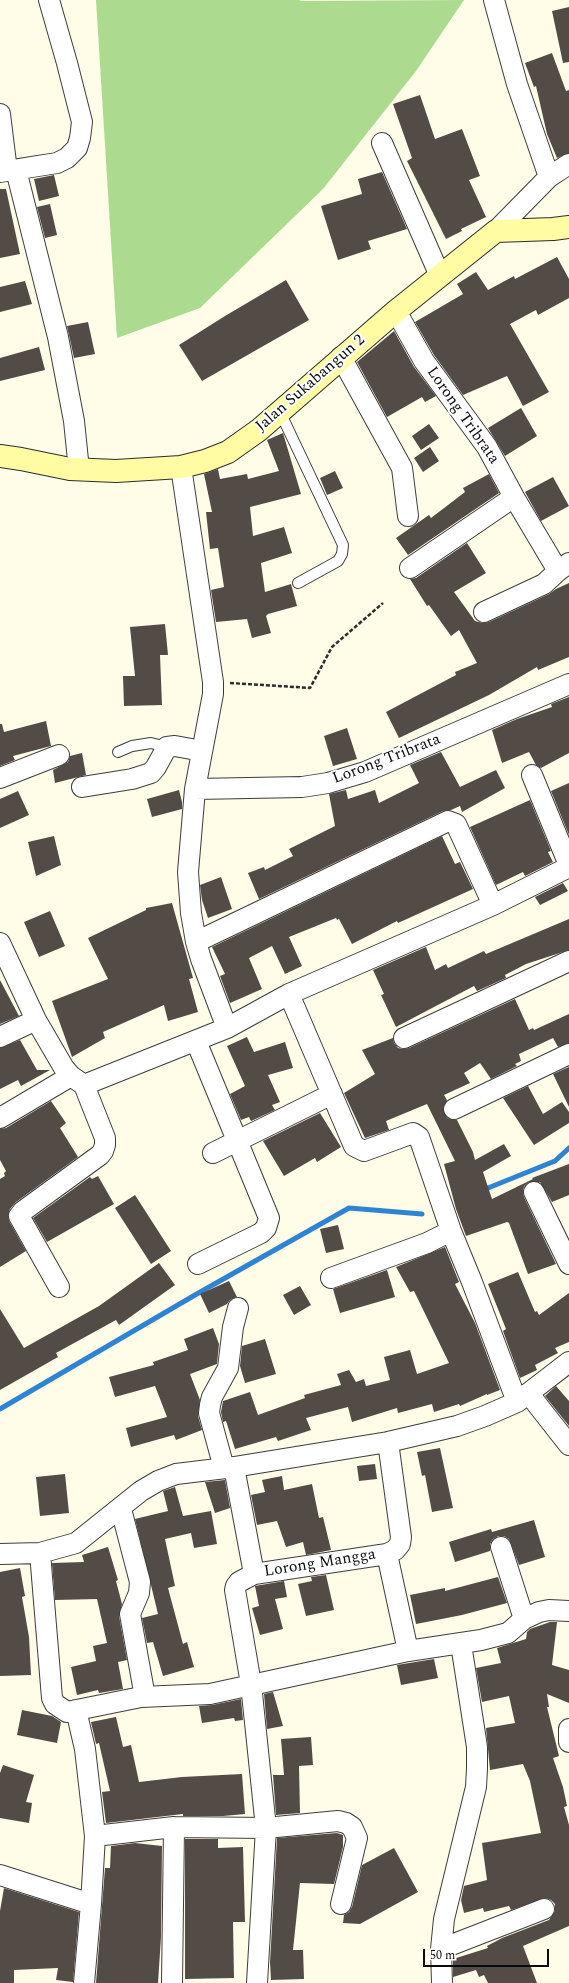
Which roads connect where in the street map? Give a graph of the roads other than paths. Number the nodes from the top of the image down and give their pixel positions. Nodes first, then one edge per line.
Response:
1 (49, 0) edge
2 (494, 0) edge
3 (0, 114) edge
4 (382, 144) dead end
5 (569, 164) edge
6 (8, 171) edge
7 (549, 177) junction
8 (569, 227) edge
9 (496, 231) junction
10 (440, 276) junction
11 (396, 311) junction
12 (341, 357) junction
13 (280, 412) junction
14 (0, 456) edge
15 (181, 467) junction
16 (79, 470) junction
17 (514, 497) junction
18 (408, 516) dead end
19 (563, 567) edge
20 (410, 568) dead end
21 (298, 583) dead end
22 (484, 612) dead end
23 (569, 684) edge
24 (167, 747) junction
25 (202, 751) junction
26 (118, 752) dead end
27 (59, 755) dead end
28 (532, 774) dead end
29 (0, 778) edge
30 (82, 787) dead end
31 (195, 789) junction
32 (569, 866) edge
33 (493, 905) junction
34 (196, 942) junction
35 (0, 943) edge
36 (569, 961) edge
37 (289, 994) junction
38 (36, 1020) junction
39 (227, 1028) junction
40 (0, 1037) edge
41 (404, 1038) dead end
42 (196, 1041) junction
43 (569, 1054) edge
44 (78, 1081) junction
45 (332, 1094) junction
46 (454, 1108) dead end
47 (0, 1118) edge
48 (237, 1141) junction
49 (213, 1153) dead end
50 (534, 1192) dead end
51 (451, 1231) junction
52 (198, 1264) dead end
53 (569, 1264) edge
54 (331, 1278) dead end
55 (59, 1287) dead end
56 (238, 1308) dead end
57 (569, 1362) edge
58 (523, 1398) junction
59 (388, 1442) junction
60 (569, 1445) edge
61 (229, 1467) junction
62 (121, 1508) junction
63 (501, 1547) dead end
64 (40, 1553) junction
65 (0, 1554) edge
66 (387, 1554) junction
67 (254, 1574) junction
68 (569, 1611) edge
69 (524, 1619) junction
70 (461, 1644) junction
71 (408, 1651) junction
72 (251, 1684) junction
73 (145, 1697) junction
74 (76, 1710) junction
75 (569, 1729) edge
76 (569, 1742) edge
77 (174, 1827) junction
78 (266, 1828) junction
79 (95, 1836) junction
80 (0, 1875) edge
81 (91, 1904) junction
82 (341, 1904) dead end
83 (544, 1909) dead end
84 (441, 1949) junction
85 (84, 1983) edge
86 (172, 1983) edge
87 (257, 1983) edge
88 (442, 1983) edge

1 - 6 street
2 - 7 street
3 - 6 street
4 - 10 street
5 - 7 street, Jalan Sukabangun 2
6 - 16 street
7 - 9 street, Jalan Sukabangun 2
8 - 9 street
9 - 10 street, Jalan Sukabangun 2
10 - 11 street, Jalan Sukabangun 2
11 - 12 street, Jalan Sukabangun 2
11 - 17 street, Lorong Tribrata
12 - 13 street, Jalan Sukabangun 2
12 - 18 street
13 - 15 street, Jalan Sukabangun 2
13 - 21 lane
14 - 16 street, Jalan Sukabangun 2
15 - 16 street, Jalan Sukabangun 2
15 - 25 street
17 - 19 street, Lorong Tribrata
17 - 20 street
19 - 22 street
23 - 31 street, Lorong Tribrata
24 - 25 street
24 - 26 lane
24 - 30 street
25 - 31 street
27 - 29 street
28 - 32 street
31 - 34 street
32 - 33 street
33 - 34 street
33 - 37 street
34 - 39 street
35 - 38 street
36 - 41 street
37 - 39 street
37 - 45 street
38 - 40 street
38 - 44 street
39 - 42 street
42 - 44 street
42 - 48 street
43 - 46 street
44 - 47 street
44 - 55 street
45 - 48 street
45 - 51 street
48 - 49 street
48 - 52 street
50 - 53 street
51 - 54 street
51 - 58 street
56 - 61 street
57 - 58 street
58 - 59 street
58 - 60 street
59 - 61 street
59 - 66 street, Lorong Mangga
61 - 62 street
61 - 67 street
62 - 64 street
62 - 73 street
63 - 69 street
64 - 65 street
64 - 74 street
66 - 67 street, Lorong Mangga
66 - 71 street
67 - 72 street, Lorong Mangga
68 - 69 street
69 - 70 street
70 - 71 street
70 - 84 street
71 - 72 street
72 - 73 street
72 - 78 street, Lorong Mangga
73 - 74 street
74 - 79 street
75 - 76 street
77 - 78 street
77 - 79 street
77 - 86 street
78 - 82 street
78 - 87 street, Lorong Mangga
79 - 81 street
80 - 81 street
81 - 85 street
83 - 84 street
84 - 88 street

